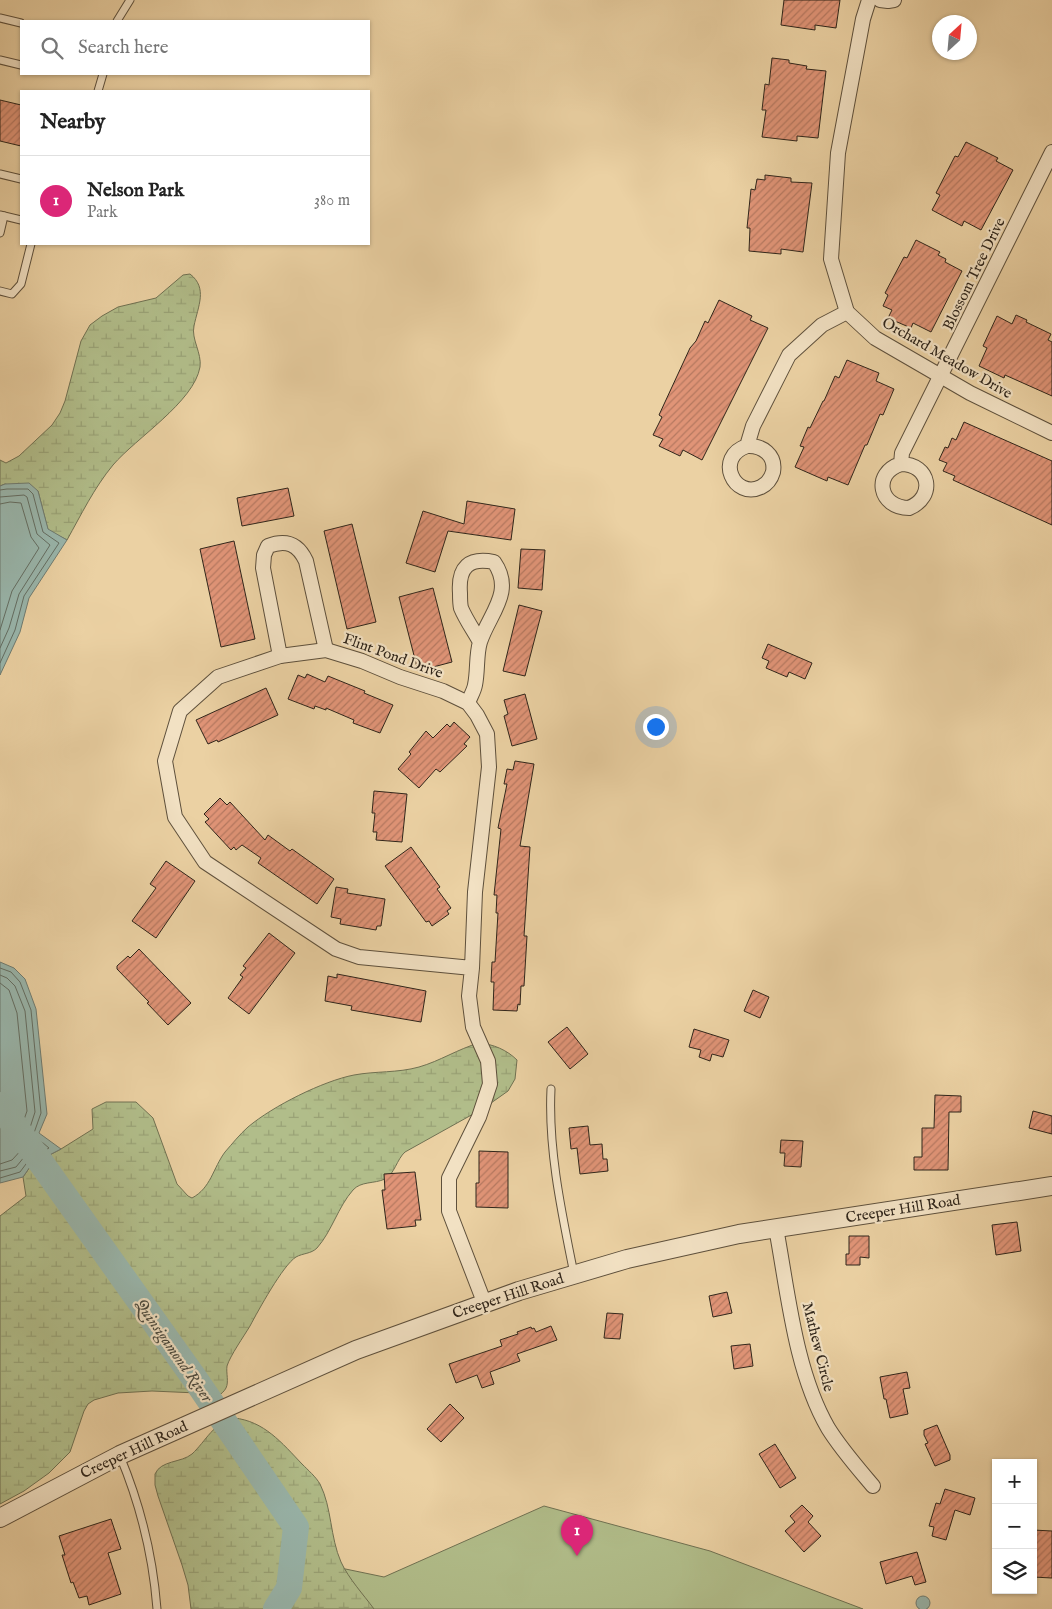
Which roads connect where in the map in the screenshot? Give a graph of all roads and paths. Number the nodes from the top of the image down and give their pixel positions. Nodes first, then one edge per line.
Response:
1 (130, 0) edge
2 (868, 0) edge
3 (880, 0) edge
4 (894, 0) edge
5 (0, 18) edge
6 (119, 20) edge
7 (20, 23) edge
8 (0, 60) edge
9 (20, 65) edge
10 (103, 75) edge
11 (98, 90) edge
12 (1052, 152) edge
13 (0, 174) edge
14 (20, 179) edge
15 (2, 216) edge
16 (20, 220) edge
17 (0, 233) edge
18 (31, 245) edge
19 (0, 291) edge
20 (847, 312) junction
21 (942, 376) junction
22 (1052, 433) edge
23 (747, 446) dead end
24 (901, 464) dead end
25 (480, 642) junction
26 (326, 650) junction
27 (280, 656) junction
28 (468, 703) junction
29 (472, 968) junction
30 (551, 1089) dead end
31 (1052, 1186) edge
32 (776, 1228) junction
33 (574, 1274) junction
34 (484, 1302) junction
35 (120, 1455) junction
36 (873, 1486) dead end
37 (0, 1518) edge
38 (157, 1609) edge

1 - 6 lane
2 - 20 street
3 - 4 street
5 - 7 lane
8 - 9 lane
10 - 11 lane
12 - 21 street, Blossom Tree Drive
13 - 14 lane
15 - 16 lane
15 - 17 lane
18 - 19 lane
20 - 21 street, Orchard Meadow Drive
20 - 23 street
21 - 22 street, Orchard Meadow Drive
21 - 24 street, Blossom Tree Drive
25 - 25 street
25 - 28 street
26 - 27 street, Flint Pond Drive
26 - 27 street
26 - 28 street, Flint Pond Drive
27 - 29 street, Flint Pond Drive
28 - 29 street
29 - 34 street
30 - 33 lane
31 - 32 street, Creeper Hill Road
32 - 33 street, Creeper Hill Road
32 - 36 street, Mathew Circle
33 - 34 street, Creeper Hill Road
34 - 35 street, Creeper Hill Road
35 - 37 street, Creeper Hill Road
35 - 38 lane

